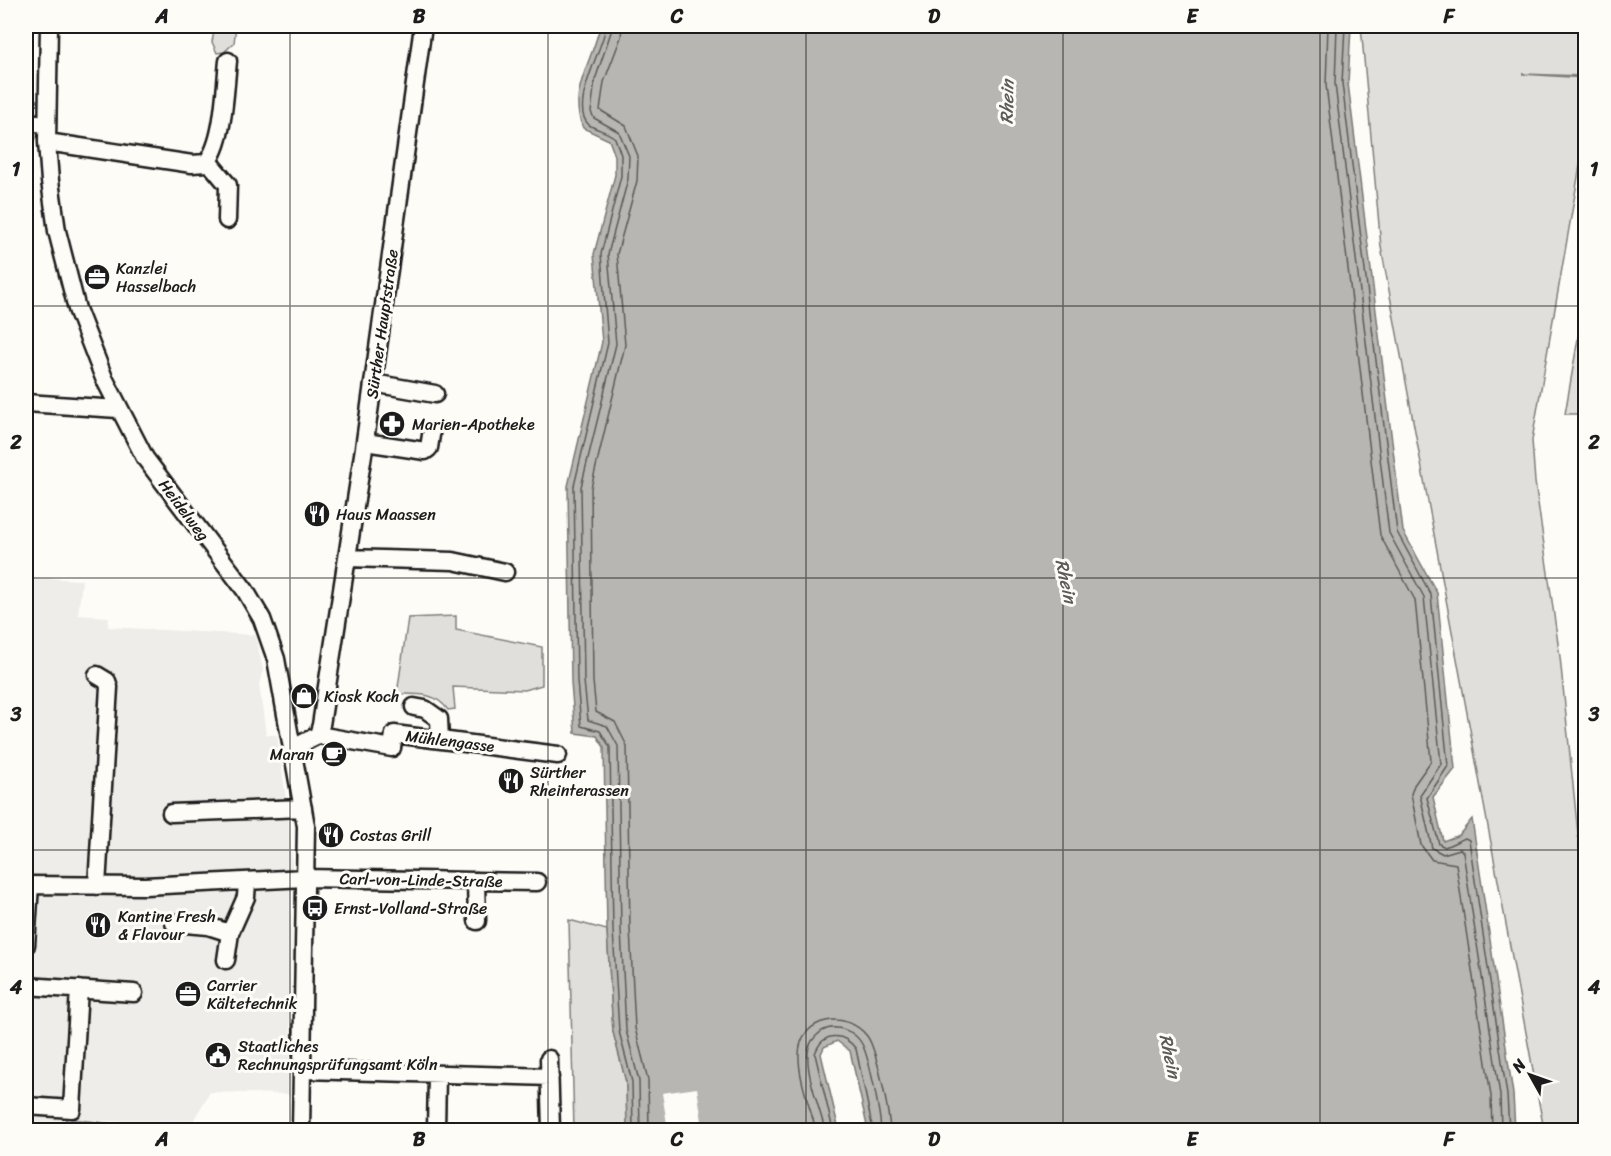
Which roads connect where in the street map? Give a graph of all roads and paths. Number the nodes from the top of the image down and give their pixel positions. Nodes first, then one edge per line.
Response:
1 (49, 26) edge
2 (423, 26) edge
3 (228, 61) dead end
4 (26, 122) edge
5 (47, 124) junction
6 (47, 142) junction
7 (208, 161) junction
8 (227, 220) dead end
9 (374, 383) junction
10 (435, 394) dead end
11 (26, 403) edge
12 (118, 409) junction
13 (431, 435) dead end
14 (365, 442) junction
15 (347, 558) junction
16 (505, 572) dead end
17 (97, 675) dead end
18 (414, 707) dead end
19 (318, 735) junction
20 (440, 740) junction
21 (293, 748) junction
22 (558, 755) dead end
23 (303, 808) junction
24 (171, 813) dead end
25 (305, 878) junction
26 (247, 880) junction
27 (476, 881) junction
28 (537, 882) dead end
29 (28, 885) edge
30 (97, 886) junction
31 (477, 921) dead end
32 (174, 923) dead end
33 (230, 933) junction
34 (26, 945) edge
35 (226, 960) dead end
36 (26, 986) edge
37 (79, 989) junction
38 (134, 993) dead end
39 (549, 1059) dead end
40 (304, 1070) junction
41 (437, 1076) junction
42 (550, 1077) junction
43 (26, 1106) edge
44 (302, 1131) edge
45 (436, 1131) edge
46 (551, 1131) edge

1 - 5 street, Heidelweg
2 - 9 street, Sürther Hauptstraße
3 - 7 street
4 - 5 street
5 - 6 street, Heidelweg
6 - 7 street
6 - 12 street, Heidelweg
7 - 8 street
9 - 10 street
9 - 14 street, Sürther Hauptstraße
11 - 12 street
12 - 21 street, Heidelweg
13 - 14 street
14 - 15 street, Sürther Hauptstraße
15 - 16 street
15 - 19 street, Sürther Hauptstraße
17 - 30 street
18 - 20 street
19 - 20 street, Mühlengasse
19 - 21 street
20 - 22 street, Mühlengasse
21 - 23 street, Heidelweg
23 - 24 street
23 - 25 street, Heidelweg
25 - 26 street, Carl-von-Linde-Straße
25 - 27 street, Carl-von-Linde-Straße
25 - 40 street
26 - 30 street, Carl-von-Linde-Straße
26 - 33 street
27 - 28 street, Carl-von-Linde-Straße
27 - 31 street
29 - 30 street, Carl-von-Linde-Straße
29 - 34 street
32 - 33 street
33 - 35 street
36 - 37 street
37 - 38 street
37 - 43 street
39 - 42 street
40 - 41 street
40 - 44 street
41 - 42 street
41 - 45 street
42 - 46 street

